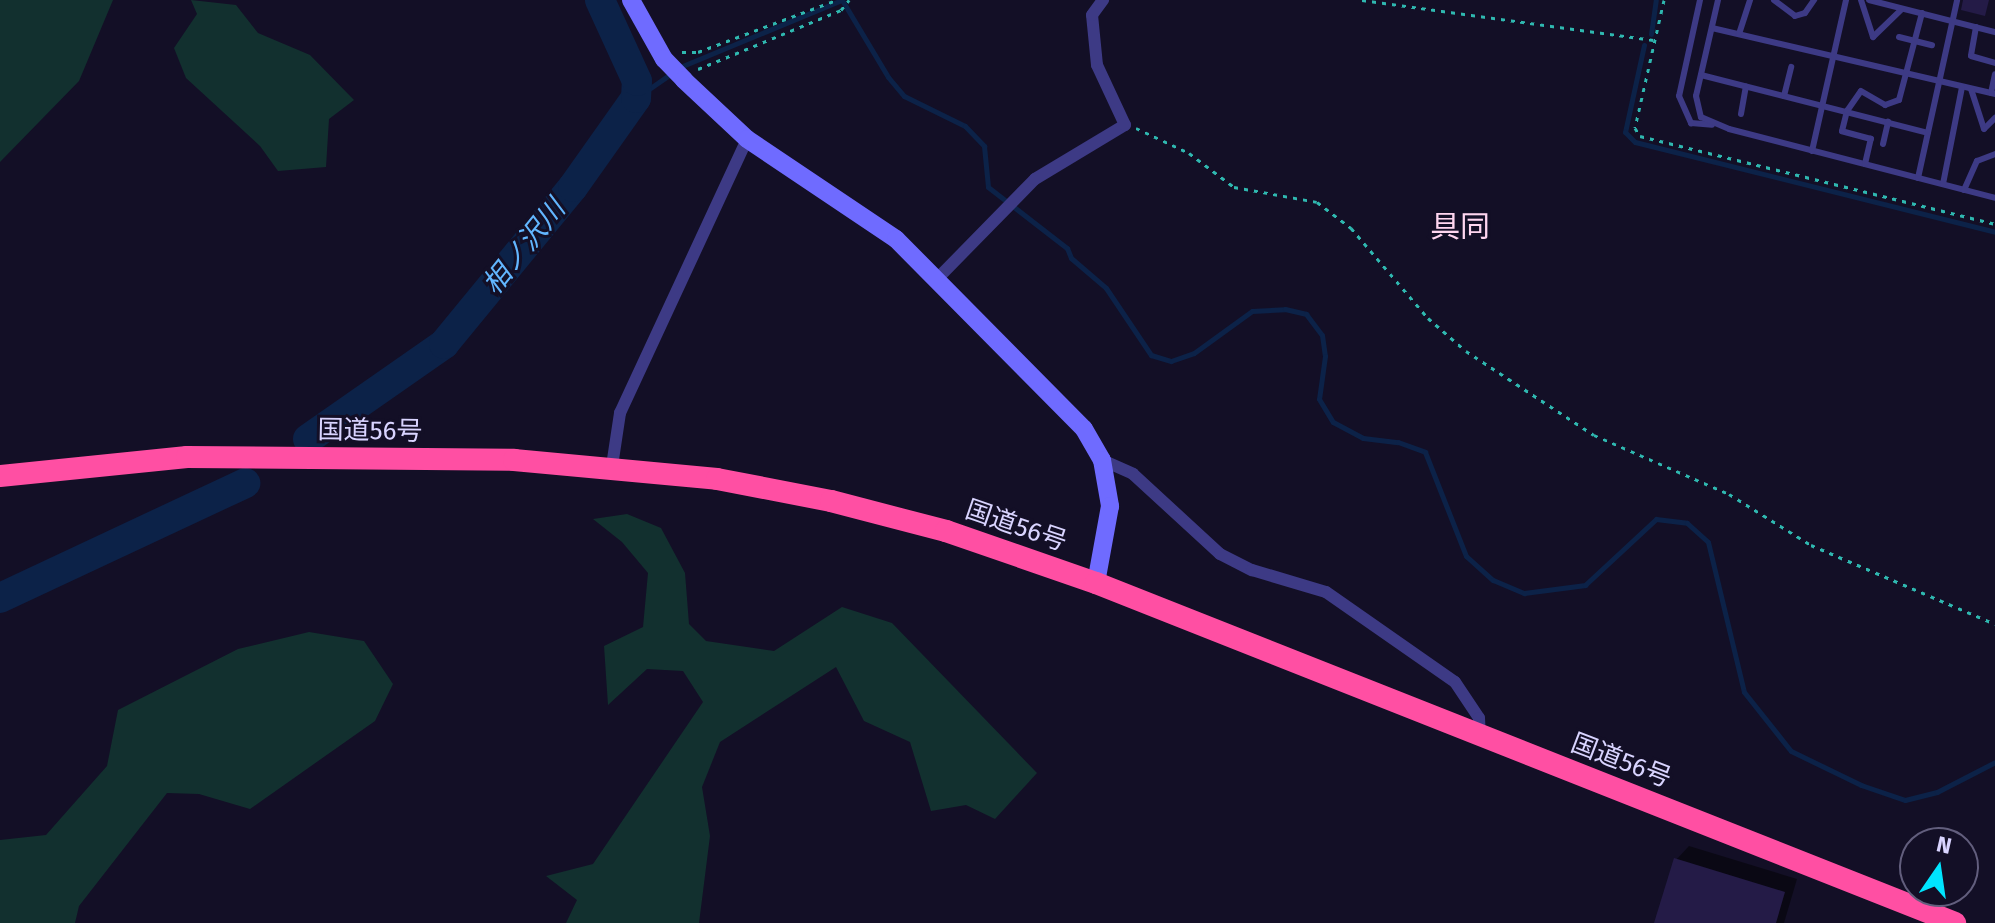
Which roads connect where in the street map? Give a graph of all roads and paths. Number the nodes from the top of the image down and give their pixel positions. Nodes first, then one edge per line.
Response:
1 (631, 0) edge
2 (836, 0) edge
3 (1103, 0) edge
4 (1362, 0) edge
5 (1700, 0) edge
6 (1718, 0) edge
7 (1750, 0) edge
8 (1774, 0) edge
9 (1814, 0) edge
10 (1846, 0) edge
11 (1861, 0) edge
12 (1869, 0) edge
13 (1957, 0) edge
14 (849, 2) edge
15 (1902, 9) junction
16 (1922, 13) junction
17 (1952, 21) junction
18 (1976, 27) junction
19 (1712, 28) junction
20 (1995, 32) edge
21 (1739, 34) junction
22 (1899, 37) dead end
23 (1655, 40) dead end
24 (1916, 41) junction
25 (1932, 45) dead end
26 (662, 56) junction
27 (1833, 56) junction
28 (1995, 63) edge
29 (1791, 67) dead end
30 (1908, 74) junction
31 (1995, 74) edge
32 (1701, 75) junction
33 (681, 78) junction
34 (1939, 81) junction
35 (1746, 86) junction
36 (1962, 87) junction
37 (1971, 89) junction
38 (1993, 94) edge
39 (1784, 96) junction
40 (1823, 105) junction
41 (1847, 111) junction
42 (1741, 114) dead end
43 (1995, 118) edge
44 (1888, 122) junction
45 (1125, 125) junction
46 (1715, 125) junction
47 (1928, 133) junction
48 (747, 139) junction
49 (1883, 144) dead end
50 (1812, 151) junction
51 (1995, 154) edge
52 (1865, 164) junction
53 (1918, 178) junction
54 (1943, 184) junction
55 (1964, 190) junction
56 (1995, 198) edge
57 (939, 277) junction
58 (1102, 460) junction
59 (612, 466) junction
60 (0, 476) edge
61 (1096, 583) junction
62 (1995, 624) edge
63 (1480, 737) junction
64 (1930, 918) edge
65 (1955, 923) edge

1 - 26 street
2 - 26 path
3 - 45 street
4 - 23 path
5 - 46 lane
6 - 19 lane
7 - 21 lane
8 - 9 lane
10 - 27 lane
11 - 15 lane
12 - 15 lane
13 - 17 lane
14 - 33 path
15 - 16 lane
16 - 17 lane
16 - 24 lane
17 - 18 lane
17 - 34 lane
18 - 20 lane
18 - 28 lane
19 - 21 lane
19 - 32 lane
21 - 27 lane
22 - 24 lane
24 - 25 lane
24 - 30 lane
26 - 33 street
27 - 30 lane
27 - 40 lane
29 - 39 lane
30 - 34 lane
30 - 41 lane
31 - 38 lane
32 - 35 lane
32 - 46 lane
33 - 48 street
34 - 36 lane
34 - 47 lane
35 - 39 lane
35 - 42 lane
36 - 37 lane
36 - 54 lane
37 - 38 lane
37 - 43 lane
39 - 40 lane
40 - 41 lane
40 - 50 lane
41 - 44 lane
41 - 52 lane
44 - 47 lane
44 - 49 lane
45 - 57 street
45 - 62 path
46 - 50 lane
47 - 53 lane
48 - 57 street
48 - 59 street
50 - 52 lane
51 - 55 lane
52 - 53 lane
53 - 54 lane
54 - 55 lane
55 - 56 lane
57 - 58 street
58 - 61 street
58 - 63 street
59 - 60 highway, 国道56号
59 - 61 highway, 国道56号
61 - 63 highway, 国道56号
63 - 64 highway, 国道56号
64 - 65 highway, 国道56号

